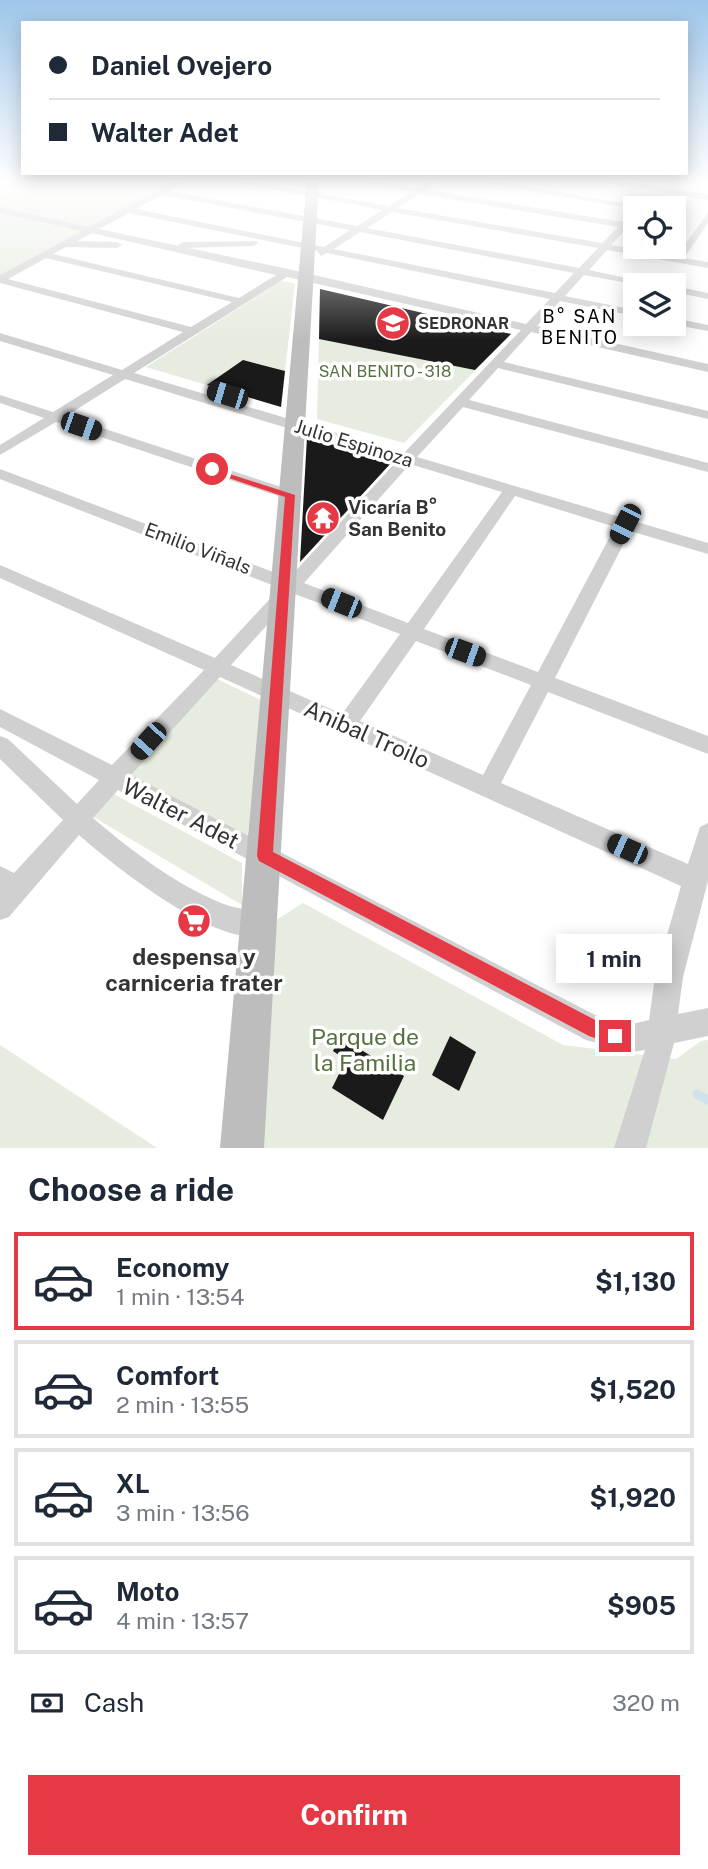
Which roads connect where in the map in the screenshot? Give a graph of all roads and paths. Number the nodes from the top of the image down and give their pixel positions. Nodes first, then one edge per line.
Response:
1 (84, 234) edge
2 (101, 234) edge
3 (244, 234) edge
4 (311, 234) edge
5 (352, 234) edge
6 (383, 234) edge
7 (529, 234) edge
8 (618, 234) edge
9 (696, 234) edge
10 (285, 242) junction
11 (64, 244) junction
12 (157, 245) junction
13 (605, 247) junction
14 (45, 255) junction
15 (313, 259) junction
16 (678, 260) junction
17 (708, 265) edge
18 (582, 272) junction
19 (284, 274) junction
20 (623, 279) edge
21 (0, 280) edge
22 (686, 291) edge
23 (708, 296) edge
24 (558, 297) junction
25 (240, 301) junction
26 (623, 311) edge
27 (686, 323) edge
28 (0, 328) edge
29 (708, 328) edge
30 (530, 329) junction
31 (191, 331) junction
32 (0, 337) edge
33 (496, 364) junction
34 (708, 368) edge
35 (128, 371) junction
36 (0, 399) edge
37 (461, 402) junction
38 (708, 415) edge
39 (55, 418) junction
40 (297, 421) junction
41 (0, 452) edge
42 (412, 455) junction
43 (708, 468) edge
44 (0, 474) edge
45 (512, 490) junction
46 (290, 495) junction
47 (625, 524) junction
48 (708, 536) edge
49 (708, 549) edge
50 (0, 571) edge
51 (286, 588) junction
52 (413, 632) junction
53 (216, 667) junction
54 (544, 682) junction
55 (277, 694) junction
56 (0, 717) edge
57 (346, 725) junction
58 (0, 745) edge
59 (708, 745) edge
60 (114, 778) junction
61 (488, 787) junction
62 (78, 819) junction
63 (708, 834) edge
64 (265, 856) junction
65 (696, 880) junction
66 (8, 883) edge
67 (0, 908) edge
68 (259, 925) junction
69 (708, 1022) edge
70 (662, 1033) junction
71 (633, 1146) edge
72 (242, 1148) edge

1 - 11 street
2 - 12 street
3 - 10 street
4 - 15 main road
5 - 15 street
6 - 18 street
7 - 13 street
8 - 13 street
9 - 16 street
10 - 12 street
10 - 15 street
11 - 12 street
11 - 14 street
12 - 19 street
13 - 16 street
13 - 18 street
14 - 21 street
14 - 25 street
15 - 19 street
15 - 19 street
15 - 24 street
15 - 30 street
15 - 40 main road
16 - 17 street
18 - 20 street
18 - 24 street
19 - 25 street
21 - 31 street
22 - 23 street
24 - 26 street
24 - 30 street
25 - 31 street
27 - 29 street
28 - 35 street, Julio Espinoza
30 - 33 street
30 - 34 street
31 - 35 street
32 - 35 street, Julio Espinoza
33 - 37 street
33 - 38 street
35 - 39 street
35 - 40 street, Julio Espinoza
36 - 39 street
37 - 42 street
37 - 43 street
39 - 41 street
39 - 46 street
40 - 42 street, Julio Espinoza
40 - 46 main road
42 - 45 street, Julio Espinoza
42 - 48 street, Julio Espinoza
42 - 51 street
44 - 51 street, Emilio Viñals
45 - 47 street, Julio Espinoza
45 - 52 street
46 - 51 main road
47 - 49 street, Julio Espinoza
47 - 54 street
50 - 53 street, Anibal Troilo
51 - 52 street, Emilio Viñals
51 - 53 street
51 - 55 main road
52 - 54 street, Emilio Viñals
52 - 57 street
53 - 55 street, Anibal Troilo
53 - 60 street
54 - 59 street, Emilio Viñals
54 - 61 street
55 - 57 street, Anibal Troilo
55 - 64 main road
56 - 60 street, Walter Adet
57 - 61 street, Anibal Troilo
58 - 62 street
60 - 62 street
60 - 64 street, Walter Adet
61 - 65 street, Anibal Troilo
62 - 66 street
62 - 68 street
63 - 65 street
64 - 68 main road
64 - 70 street, Walter Adet
65 - 70 street
66 - 67 street
68 - 72 main road
69 - 70 street, Walter Adet
70 - 71 street

